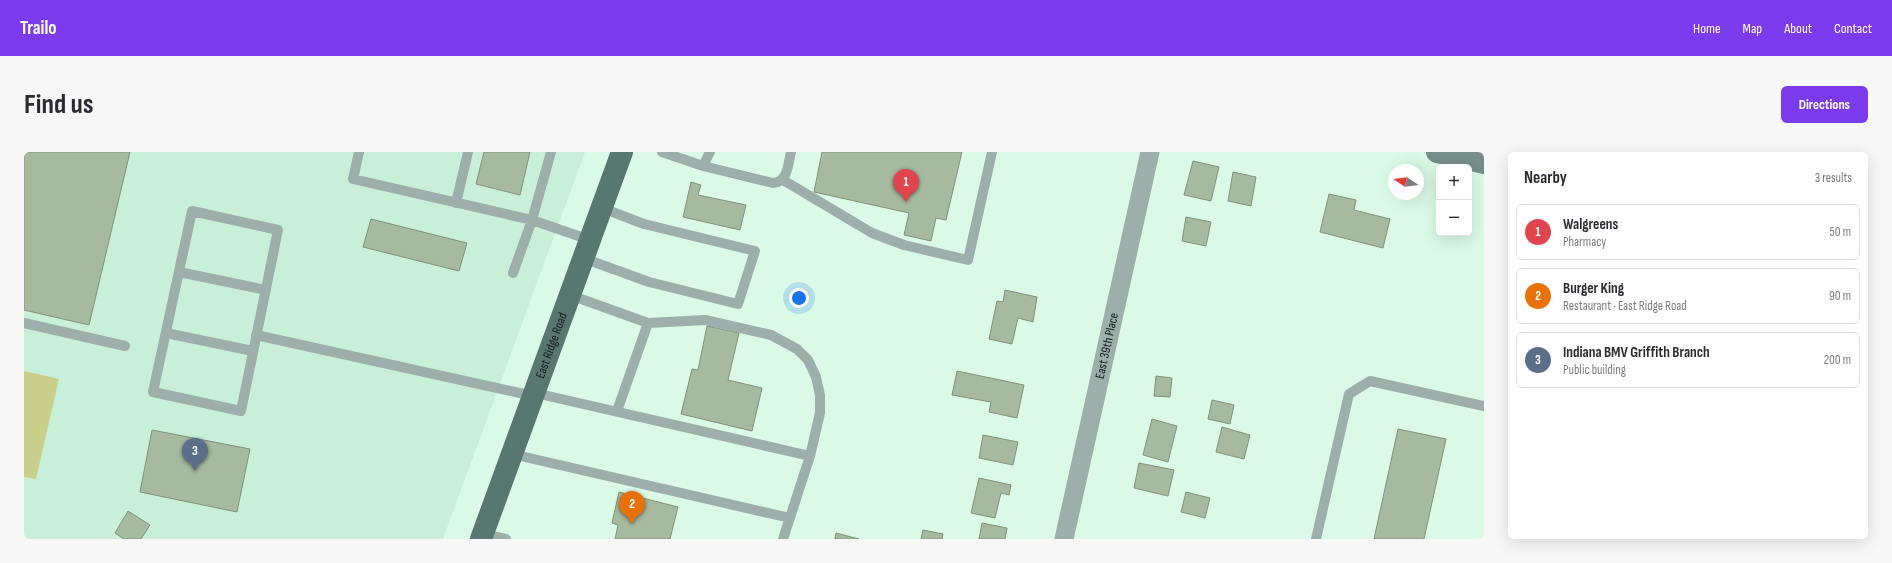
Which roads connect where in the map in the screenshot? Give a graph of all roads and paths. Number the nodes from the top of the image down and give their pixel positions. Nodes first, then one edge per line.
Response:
1 (359, 152) edge
2 (468, 152) edge
3 (550, 152) edge
4 (622, 152) edge
5 (662, 152) edge
6 (710, 152) edge
7 (791, 152) edge
8 (992, 152) edge
9 (1150, 152) edge
10 (1437, 152) edge
11 (1484, 163) edge
12 (703, 166) junction
13 (783, 180) junction
14 (456, 203) junction
15 (602, 208) junction
16 (532, 220) junction
17 (587, 249) junction
18 (179, 272) junction
19 (513, 273) dead end
20 (266, 290) junction
21 (570, 295) junction
22 (24, 323) edge
23 (648, 323) junction
24 (166, 332) junction
25 (256, 335) junction
26 (125, 346) dead end
27 (253, 351) junction
28 (534, 394) junction
29 (1484, 406) edge
30 (617, 412) junction
31 (512, 454) junction
32 (810, 456) junction
33 (790, 518) junction
34 (482, 537) edge
35 (506, 539) edge
36 (783, 539) edge
37 (1064, 539) edge
38 (1316, 539) edge

1 - 14 lane
2 - 14 lane
3 - 16 lane
4 - 15 main road, East Ridge Road
5 - 12 lane
6 - 12 lane
7 - 13 lane
8 - 13 lane
9 - 37 street, East 39th Place
10 - 11 street
12 - 13 lane
14 - 16 lane
15 - 17 main road, East Ridge Road
15 - 17 lane
16 - 17 lane
16 - 19 lane
17 - 21 main road, East Ridge Road
18 - 20 lane
18 - 20 lane
18 - 24 lane
20 - 25 lane
21 - 23 lane
21 - 28 main road, East Ridge Road
22 - 26 lane
23 - 30 lane
23 - 32 lane
24 - 27 lane
24 - 27 lane
25 - 27 lane
25 - 28 lane
28 - 30 lane
28 - 31 main road, East Ridge Road
29 - 38 lane
30 - 32 lane
31 - 33 lane
31 - 34 main road, East Ridge Road
32 - 33 lane
33 - 36 lane
34 - 35 lane

